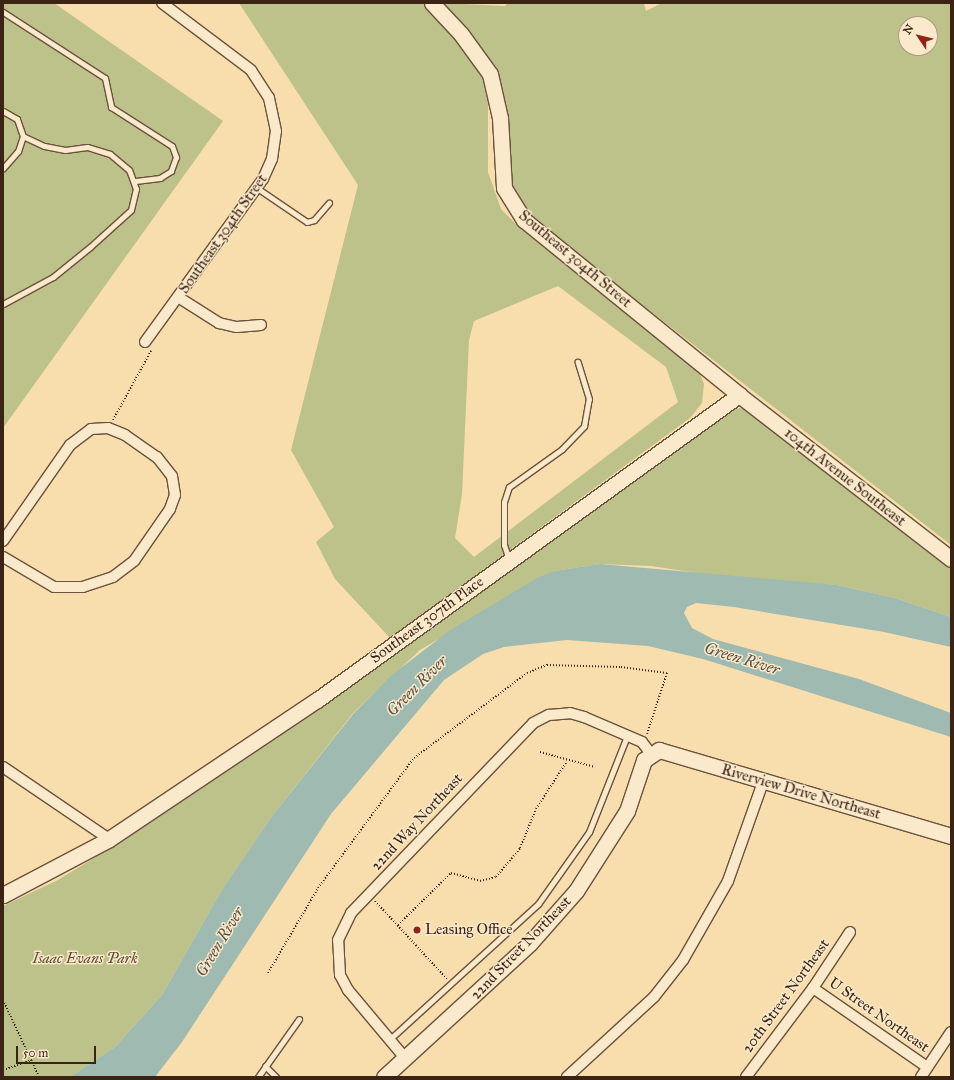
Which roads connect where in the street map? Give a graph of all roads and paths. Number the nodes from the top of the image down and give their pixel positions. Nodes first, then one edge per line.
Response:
1 (162, 3) edge
2 (432, 3) edge
3 (3, 12) edge
4 (3, 111) edge
5 (22, 136) junction
6 (3, 168) edge
7 (135, 182) junction
8 (258, 188) junction
9 (329, 203) dead end
10 (178, 296) junction
11 (3, 304) edge
12 (261, 325) dead end
13 (145, 342) joint
14 (578, 362) dead end
15 (739, 395) junction
16 (108, 428) junction
17 (3, 541) edge
18 (3, 557) edge
19 (951, 559) edge
20 (509, 561) junction
21 (627, 736) junction
22 (646, 748) junction
23 (540, 752) dead end
24 (567, 761) junction
25 (3, 767) edge
26 (595, 767) dead end
27 (763, 782) junction
28 (951, 836) edge
29 (110, 839) junction
30 (369, 894) junction
31 (3, 895) edge
32 (398, 925) junction
33 (850, 932) dead end
34 (268, 973) dead end
35 (452, 985) junction
36 (813, 988) junction
37 (3, 1000) edge
38 (299, 1019) dead end
39 (951, 1032) edge
40 (389, 1040) junction
41 (405, 1058) junction
42 (32, 1060) junction
43 (265, 1066) junction
44 (927, 1067) junction
45 (3, 1070) edge
46 (39, 1076) edge
47 (258, 1077) edge
48 (276, 1077) edge
49 (384, 1077) edge
50 (566, 1077) edge
51 (746, 1077) edge
52 (920, 1077) edge

1 - 8 street, Southeast 304th Street
2 - 15 street, Southeast 304th Street
3 - 7 lane
4 - 5 lane
5 - 6 lane
5 - 7 lane
7 - 11 lane
8 - 9 lane
8 - 10 street, Southeast 304th Street
10 - 12 street
10 - 13 street, Southeast 304th Street
13 - 16 path
14 - 20 lane
15 - 19 street, 104th Avenue Southeast
15 - 20 street, Southeast 307th Place
16 - 17 street
16 - 18 street
20 - 29 street, Southeast 307th Place
21 - 22 street, 22nd Way Northeast
21 - 30 street, 22nd Way Northeast
21 - 35 lane
22 - 27 street, Riverview Drive Northeast
22 - 34 path
22 - 41 street, 22nd Street Northeast
23 - 24 path
24 - 26 path
24 - 32 path
25 - 29 street
27 - 28 street, Riverview Drive Northeast
27 - 50 street
29 - 31 street, Southeast 307th Place
30 - 32 path
30 - 40 street, 22nd Way Northeast
32 - 35 path
33 - 36 street, 20th Street Northeast
35 - 40 lane
36 - 44 street, U Street Northeast
36 - 51 street, 20th Street Northeast
37 - 42 path
38 - 43 lane
39 - 44 street
40 - 41 street, 22nd Way Northeast
41 - 49 street, 22nd Street Northeast
42 - 45 path
42 - 46 path
43 - 47 lane
43 - 48 lane
44 - 52 street

